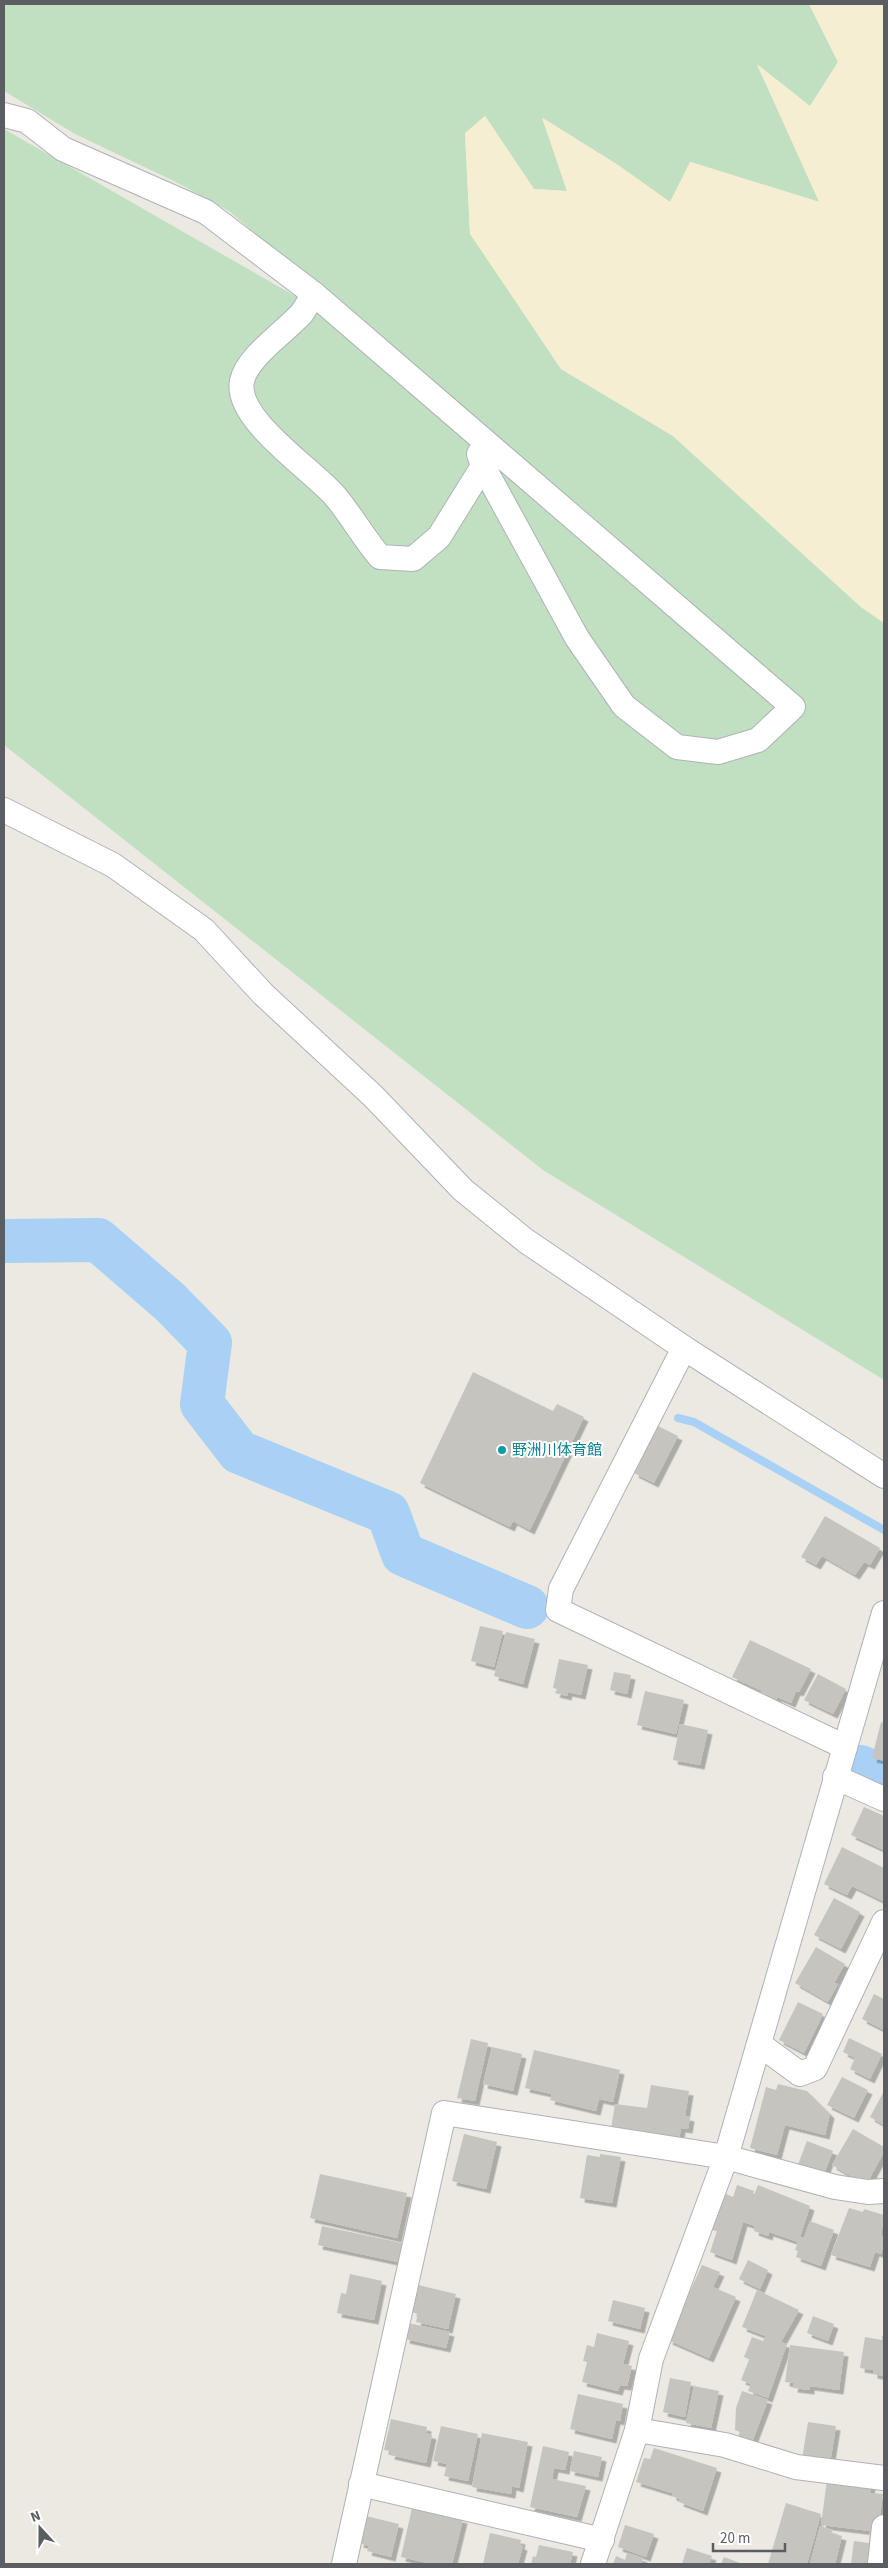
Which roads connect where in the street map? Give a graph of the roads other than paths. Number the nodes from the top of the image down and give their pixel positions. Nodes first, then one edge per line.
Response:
1 (4, 114) edge
2 (314, 294) junction
3 (472, 431) junction
4 (482, 466) junction
5 (4, 810) edge
6 (684, 1348) junction
7 (884, 1476) edge
8 (884, 1612) edge
9 (875, 1678) edge
10 (845, 1747) junction
11 (836, 1777) junction
12 (884, 1799) edge
13 (884, 1922) edge
14 (759, 2044) junction
15 (726, 2157) junction
16 (884, 2191) edge
17 (637, 2430) junction
18 (884, 2478) edge
19 (361, 2484) junction
20 (884, 2527) edge
21 (602, 2540) junction
22 (344, 2564) edge
23 (593, 2564) edge
24 (880, 2564) edge

1 - 2 street
2 - 3 street
2 - 4 street
3 - 4 street
3 - 4 street
5 - 6 street
6 - 7 street
6 - 10 street
8 - 9 street
9 - 10 street
10 - 11 street
11 - 12 street
11 - 14 street
13 - 14 street
14 - 15 street
15 - 16 street
15 - 17 street
15 - 19 street
17 - 18 street
17 - 21 street
19 - 21 street
19 - 22 street
20 - 24 street
21 - 23 street

